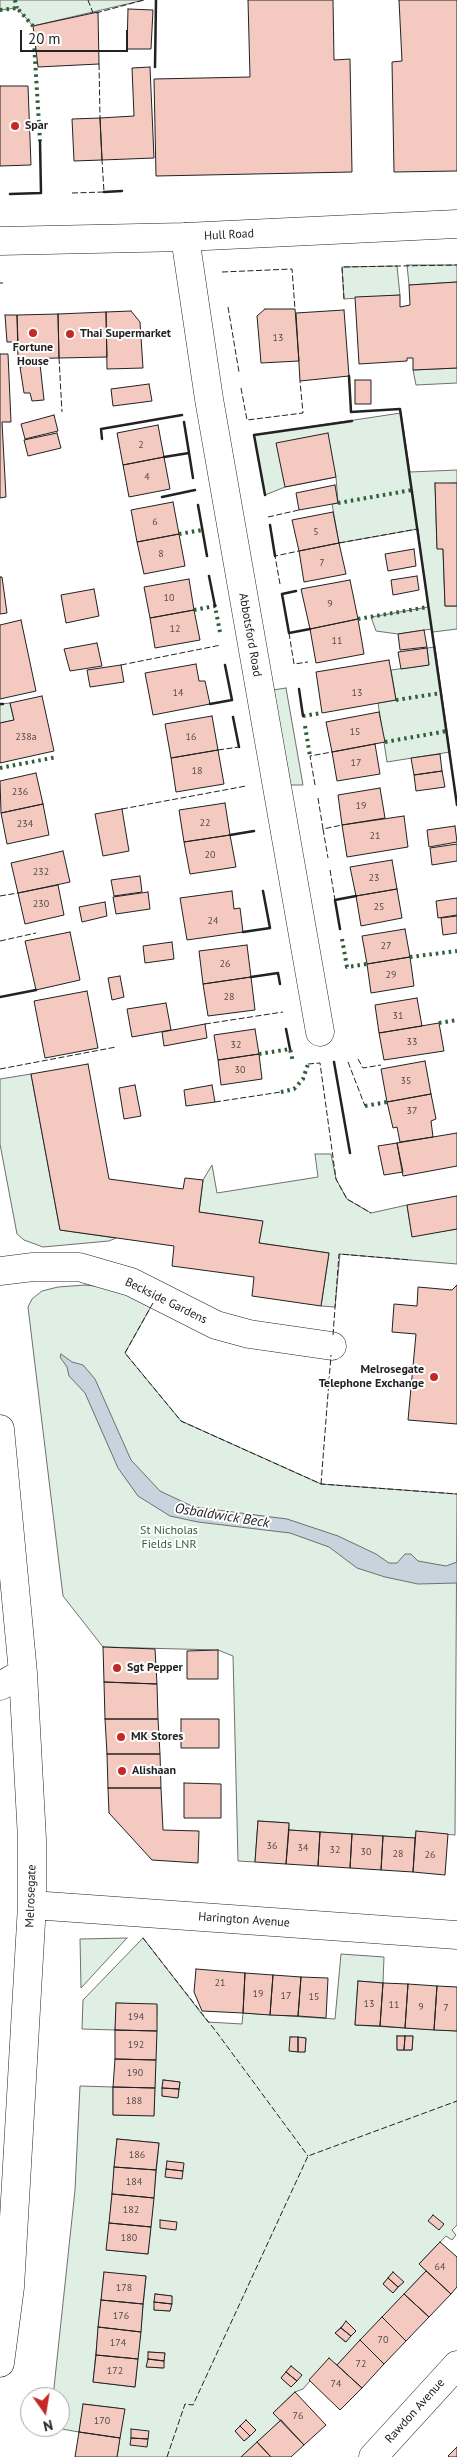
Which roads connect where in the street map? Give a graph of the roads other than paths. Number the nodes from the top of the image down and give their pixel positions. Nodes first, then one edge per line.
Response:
1 (457, 224) edge
2 (185, 237) junction
3 (0, 241) edge
4 (320, 1032) dead end
5 (0, 1271) edge
6 (332, 1346) dead end
7 (0, 1429) edge
8 (23, 1672) junction
9 (0, 1686) edge
10 (32, 1905) junction
11 (457, 1935) edge
12 (0, 2363) edge
13 (457, 2365) edge
14 (373, 2457) edge

1 - 2 street, Hull Road
2 - 3 street, Hull Road
2 - 4 street, Abbotsford Road
5 - 6 street, Beckside Gardens
7 - 8 street, Melrosegate
8 - 9 street
8 - 10 street, Melrosegate
10 - 11 street, Harington Avenue
10 - 12 street, Melrosegate
13 - 14 street, Rawdon Avenue

